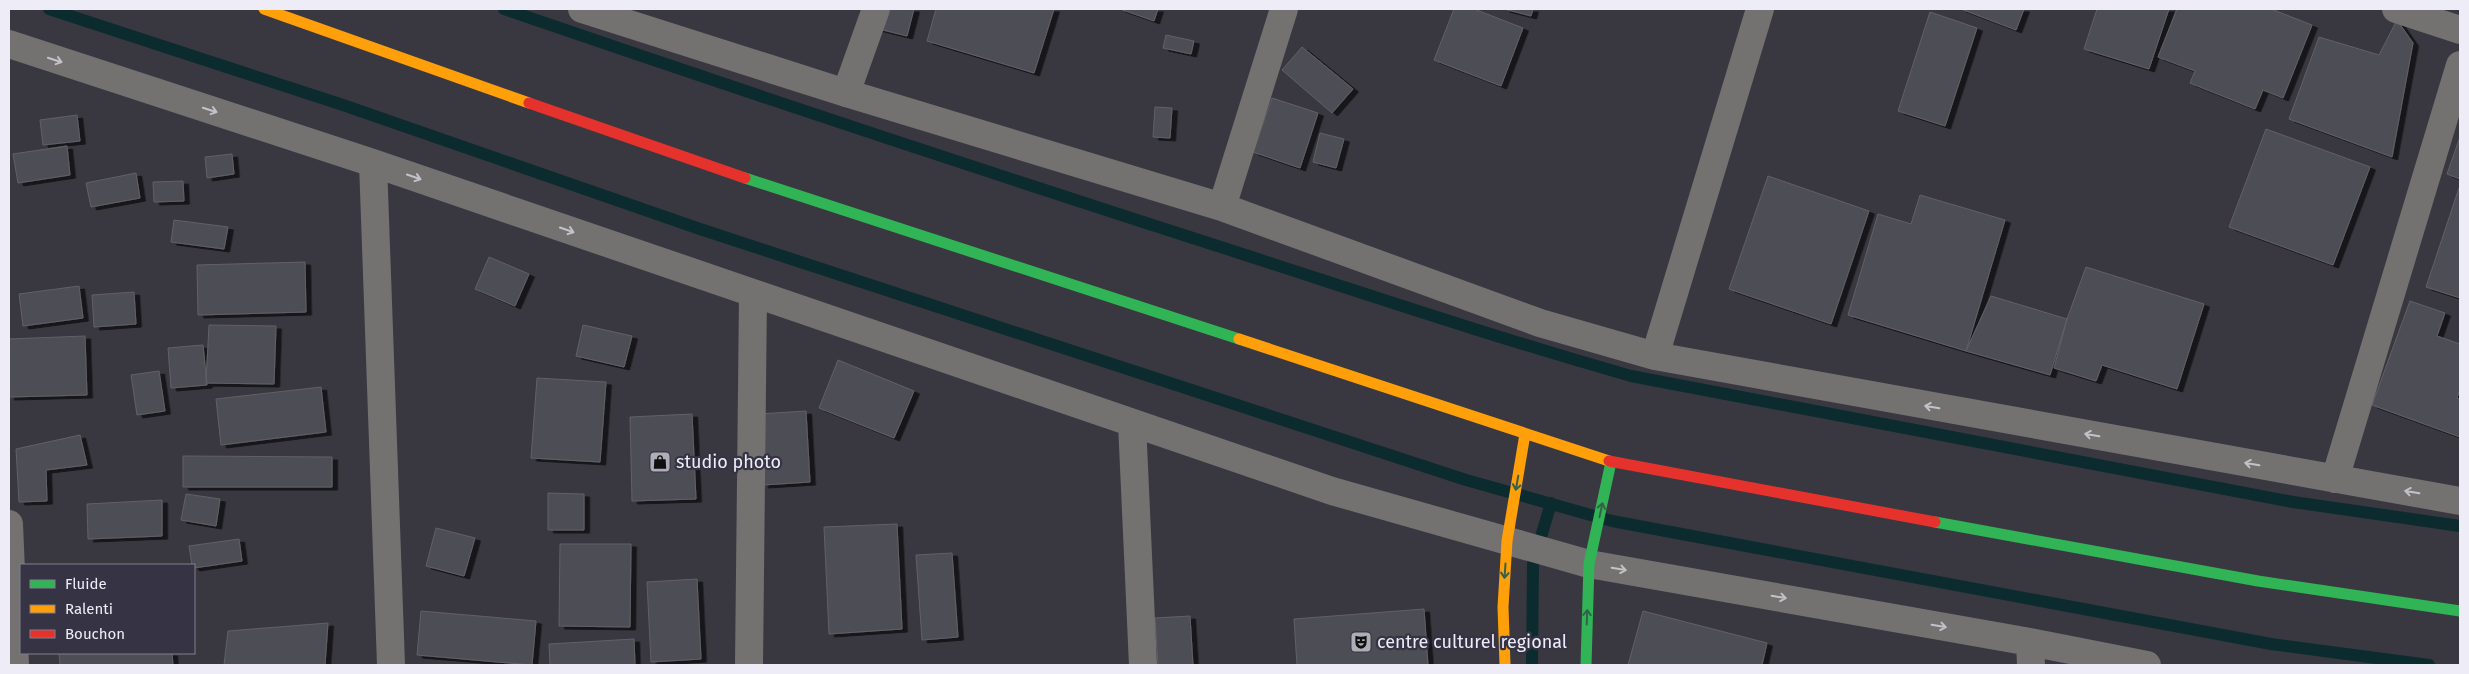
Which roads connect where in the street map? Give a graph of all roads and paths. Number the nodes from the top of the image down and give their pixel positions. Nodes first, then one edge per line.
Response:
1 (264, 9) edge
2 (582, 9) edge
3 (876, 9) edge
4 (1284, 9) edge
5 (1760, 9) edge
6 (2396, 9) edge
7 (2460, 30) edge
8 (9, 44) edge
9 (2460, 65) edge
10 (846, 93) junction
11 (373, 163) junction
12 (1222, 207) junction
13 (753, 294) junction
14 (1655, 356) junction
15 (1132, 423) junction
16 (1525, 434) junction
17 (1611, 462) junction
18 (2335, 478) junction
19 (2460, 501) edge
20 (9, 524) edge
21 (1507, 541) junction
22 (1589, 564) junction
23 (2460, 611) edge
24 (2030, 654) edge
25 (15, 665) edge
26 (391, 665) edge
27 (749, 665) edge
28 (1143, 665) edge
29 (1505, 665) edge
30 (1586, 665) edge
31 (2148, 665) edge

1 - 16 main road
2 - 10 street
3 - 10 street
4 - 12 street
5 - 14 street
6 - 7 street
8 -> 11 street
9 - 18 street
10 - 12 street
11 -> 13 street
11 - 26 street
12 - 14 street
13 - 15 street
13 - 27 street
18 -> 14 street
15 - 21 street
15 - 28 street
16 - 17 main road
16 -> 21 main road
22 -> 17 main road
17 - 23 main road
19 -> 18 street
20 - 25 street
21 - 22 street
21 -> 29 main road
22 -> 24 street
30 -> 22 main road
24 - 31 street

